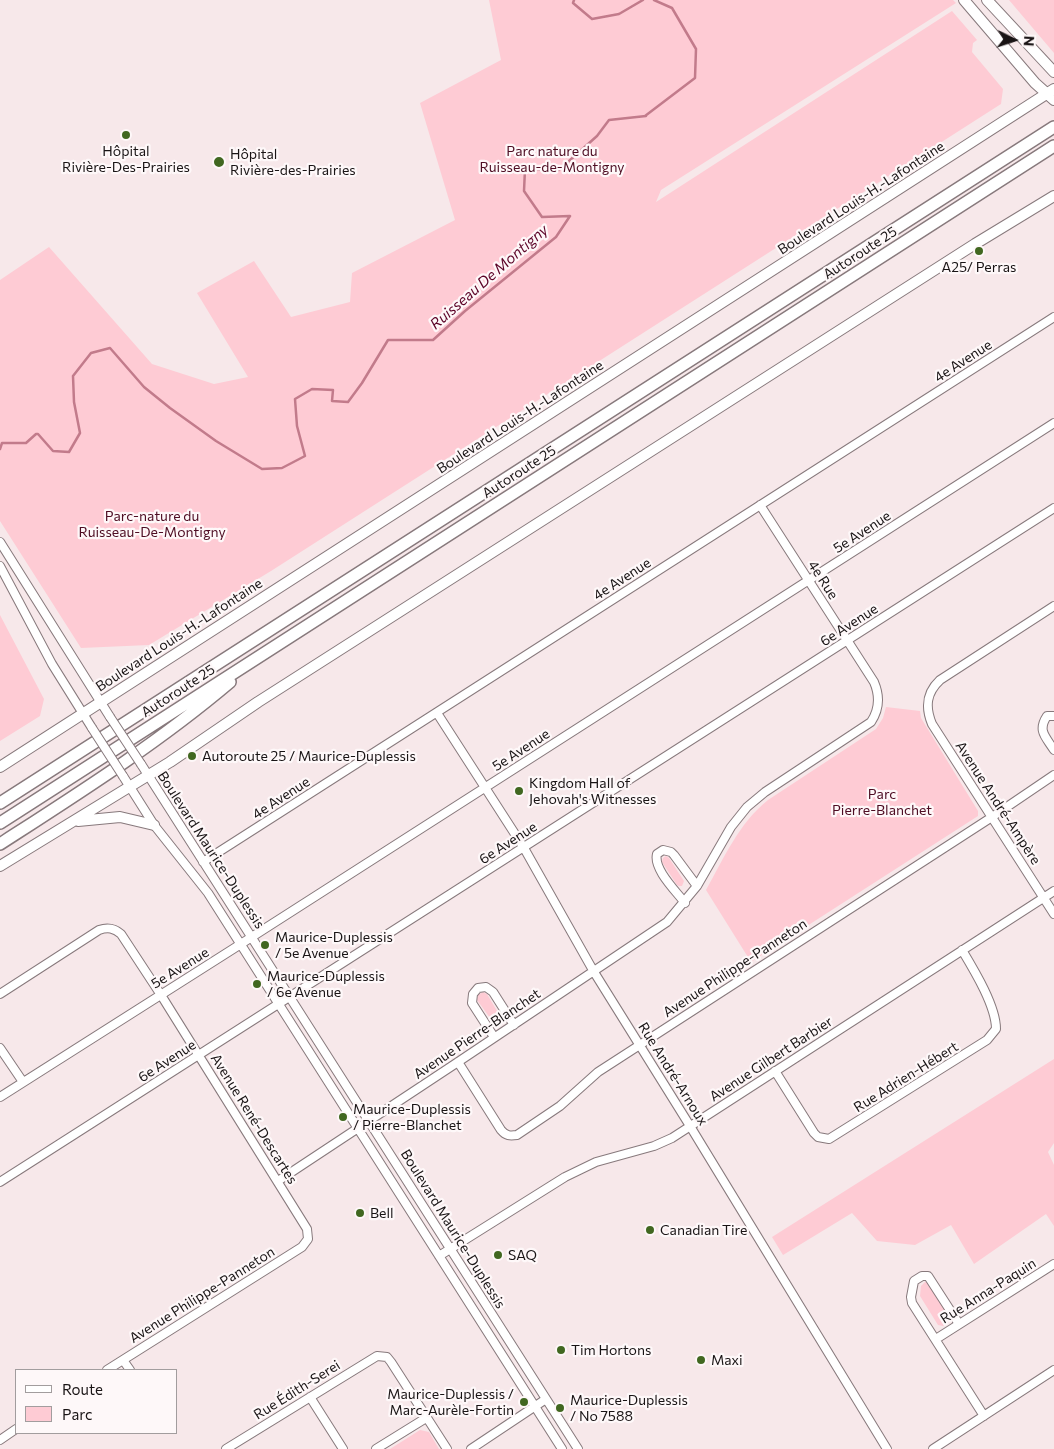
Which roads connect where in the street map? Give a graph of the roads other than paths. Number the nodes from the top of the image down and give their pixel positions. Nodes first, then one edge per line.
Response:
1 (964, 0) edge
2 (987, 0) edge
3 (1054, 72) edge
4 (1052, 94) edge
5 (1054, 127) edge
6 (1054, 146) edge
7 (1054, 196) edge
8 (1054, 317) edge
9 (1054, 423) edge
10 (760, 506) junction
11 (1054, 508) edge
12 (0, 542) edge
13 (0, 566) edge
14 (809, 580) junction
15 (1054, 606) edge
16 (847, 641) junction
17 (266, 652) junction
18 (878, 695) joint
19 (101, 702) junction
20 (437, 713) junction
21 (83, 714) junction
22 (1054, 716) edge
23 (1054, 750) edge
24 (0, 767) edge
25 (1054, 775) edge
26 (148, 776) junction
27 (130, 787) junction
28 (486, 787) junction
29 (0, 803) edge
30 (992, 817) junction
31 (75, 821) junction
32 (0, 823) edge
33 (154, 826) junction
34 (0, 844) edge
35 (524, 848) junction
36 (203, 862) junction
37 (0, 866) edge
38 (697, 886) junction
39 (1054, 890) edge
40 (1043, 897) junction
41 (685, 902) junction
42 (1054, 914) edge
43 (252, 937) junction
44 (240, 945) junction
45 (962, 950) junction
46 (594, 972) junction
47 (0, 994) edge
48 (161, 995) junction
49 (290, 997) junction
50 (278, 1004) junction
51 (514, 1025) junction
52 (494, 1037) junction
53 (640, 1045) junction
54 (0, 1048) edge
55 (198, 1056) junction
56 (458, 1062) junction
57 (775, 1071) junction
58 (23, 1082) junction
59 (0, 1097) edge
60 (369, 1121) junction
61 (690, 1126) junction
62 (358, 1129) junction
63 (278, 1181) junction
64 (0, 1182) edge
65 (308, 1239) joint
66 (450, 1249) junction
67 (439, 1256) junction
68 (1054, 1264) edge
69 (959, 1324) junction
70 (936, 1339) junction
71 (123, 1360) junction
72 (109, 1369) edge
73 (129, 1369) edge
74 (1054, 1370) edge
75 (310, 1397) junction
76 (546, 1399) junction
77 (535, 1407) junction
78 (984, 1416) junction
79 (426, 1418) junction
80 (15, 1431) edge
81 (0, 1440) edge
82 (226, 1449) edge
83 (343, 1449) edge
84 (376, 1449) edge
85 (447, 1449) edge
86 (471, 1449) edge
87 (562, 1449) edge
88 (578, 1449) edge
89 (887, 1449) edge
90 (933, 1449) edge

1 - 4 main road
2 - 3 main road
4 - 19 main road, Boulevard Louis-H.-Lafontaine
5 - 29 highway, Autoroute 25
6 - 17 highway, Autoroute 25
7 - 26 main road
8 - 10 street, 4e Avenue
9 - 14 street, 5e Avenue
10 - 14 street, 4e Rue
10 - 20 street, 4e Avenue
11 - 16 street, 6e Avenue
12 - 19 street, Boulevard Maurice-Duplessis
13 - 21 street, Boulevard Maurice-Duplessis
14 - 16 street, 4e Rue
14 - 28 street, 5e Avenue
15 - 30 street, Avenue André-Ampère
16 - 18 street, 4e Rue
16 - 35 street, 6e Avenue
17 - 32 highway, Autoroute 25
17 - 34 highway
18 - 38 street, Avenue Pierre-Blanchet
19 - 21 main road, Boulevard Louis-H.-Lafontaine
19 - 26 street, Boulevard Maurice-Duplessis, bridge
20 - 28 street, Rue André-Arnoux
20 - 36 street, 4e Avenue
21 - 24 main road, Boulevard Louis-H.-Lafontaine
21 - 27 street, Boulevard Maurice-Duplessis, bridge
22 - 23 street
25 - 30 street, Avenue Philippe-Panneton
26 - 27 main road
26 - 36 street, Boulevard Maurice-Duplessis
27 - 31 main road
27 - 33 street, Boulevard Maurice-Duplessis
28 - 35 street, Rue André-Arnoux
28 - 43 street, 5e Avenue
30 - 40 street, Avenue André-Ampère
30 - 53 street, Avenue Philippe-Panneton
31 - 33 main road
31 - 37 main road
33 - 44 street, Boulevard Maurice-Duplessis
35 - 46 street, Rue André-Arnoux
35 - 49 street, 6e Avenue
36 - 43 street, Boulevard Maurice-Duplessis
38 - 41 street, Avenue Pierre-Blanchet
38 - 41 street
39 - 40 street, Avenue Gilbert Barbier
40 - 42 street, Avenue André-Ampère
40 - 45 street, Avenue Gilbert Barbier
41 - 46 street, Avenue Pierre-Blanchet
43 - 44 street, 5e Avenue
43 - 49 street, Boulevard Maurice-Duplessis
44 - 48 street, 5e Avenue
44 - 50 street, Boulevard Maurice-Duplessis
45 - 57 street, Avenue Gilbert Barbier
45 - 57 street, Rue Adrien-Hébert
46 - 51 street, Avenue Pierre-Blanchet
46 - 53 street, Rue André-Arnoux
47 - 48 street, Avenue René-Descartes
48 - 55 street, Avenue René-Descartes
48 - 58 street, 5e Avenue
49 - 50 street, 6e Avenue
49 - 60 street, Boulevard Maurice-Duplessis
50 - 55 street, 6e Avenue
50 - 62 street, Boulevard Maurice-Duplessis
51 - 52 street, Avenue Pierre-Blanchet
51 - 52 street
52 - 56 street, Avenue Pierre-Blanchet
53 - 56 street, Avenue Philippe-Panneton
53 - 61 street, Rue André-Arnoux
54 - 58 street
55 - 63 street, Avenue René-Descartes
55 - 64 street, 6e Avenue
56 - 60 street, Avenue Pierre-Blanchet
57 - 61 street, Avenue Gilbert Barbier
58 - 59 street, 5e Avenue
60 - 62 street, Avenue Pierre-Blanchet
60 - 66 street, Boulevard Maurice-Duplessis
61 - 66 street, Avenue Gilbert Barbier
61 - 89 street, Rue André-Arnoux
62 - 63 street, Avenue Pierre-Blanchet
62 - 67 street, Boulevard Maurice-Duplessis
63 - 65 street, Avenue René-Descartes
65 - 71 street, Avenue Philippe-Panneton
66 - 67 street, Avenue Gilbert Barbier
66 - 76 street, Boulevard Maurice-Duplessis
67 - 77 street, Boulevard Maurice-Duplessis
68 - 69 street, Rue Anna-Paquin
69 - 70 street, Rue Anna-Paquin
69 - 70 street
70 - 78 street
71 - 72 street, Avenue Philippe-Panneton
71 - 73 street
74 - 78 street
75 - 79 street, Rue Édith-Serei
75 - 82 street, Rue Édith-Serei
75 - 83 street
76 - 77 street
76 - 88 street, Boulevard Maurice-Duplessis
77 - 86 street
77 - 87 street, Boulevard Maurice-Duplessis
78 - 90 street
79 - 84 street
79 - 85 street
80 - 81 street

